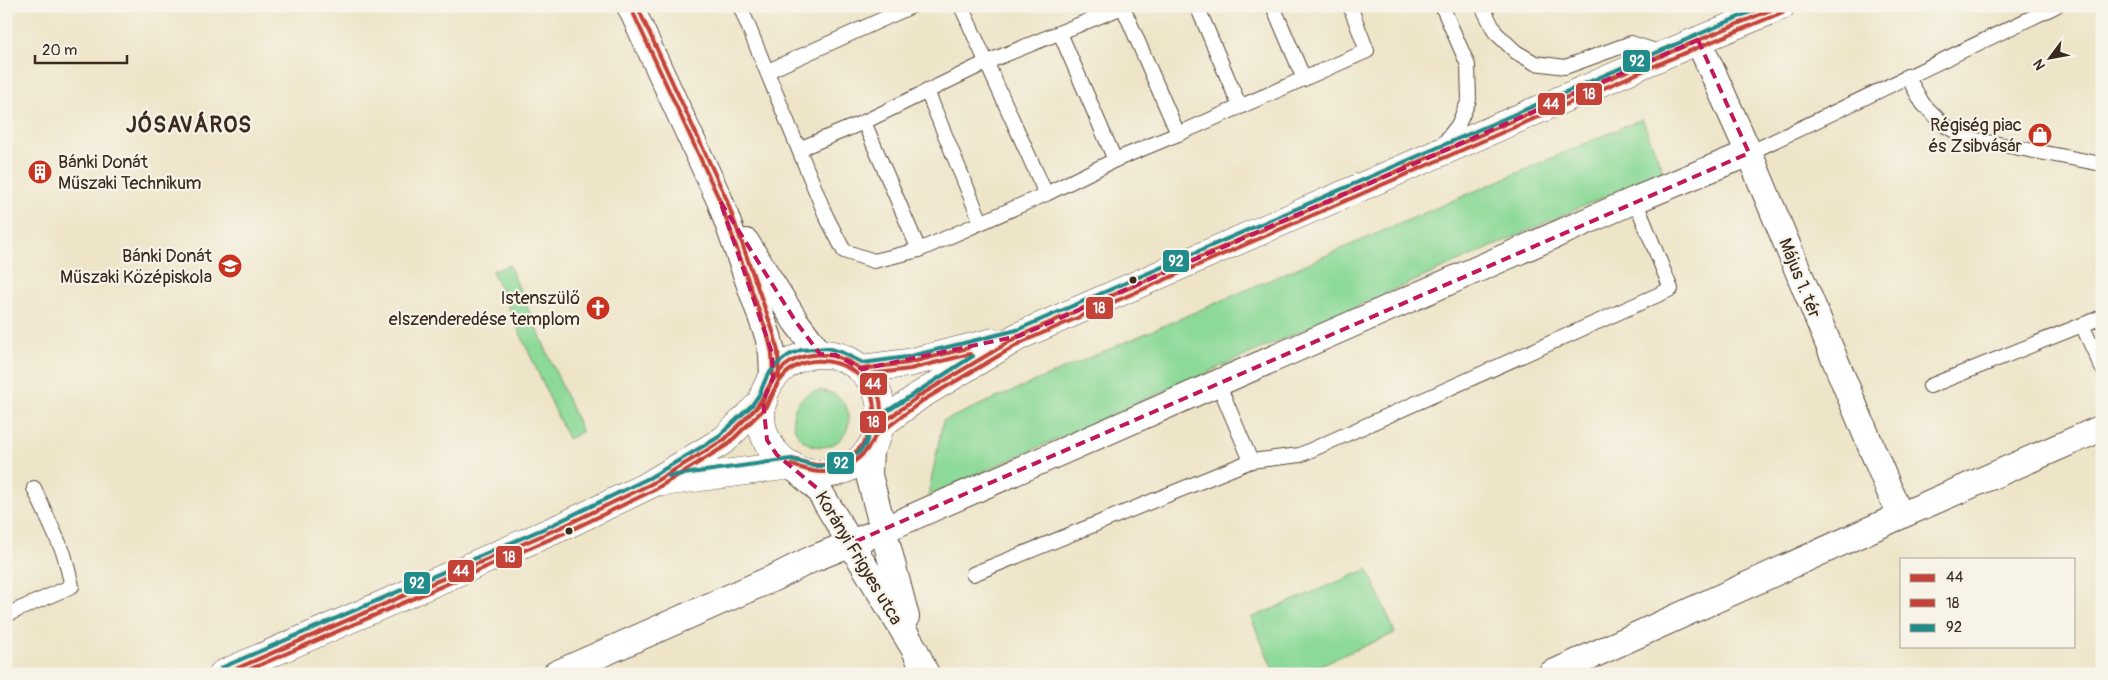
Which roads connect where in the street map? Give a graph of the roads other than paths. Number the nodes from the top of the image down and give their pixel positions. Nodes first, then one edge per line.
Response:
1 (630, 6) edge
2 (912, 6) edge
3 (960, 6) edge
4 (1197, 6) edge
5 (1273, 6) edge
6 (1350, 6) edge
7 (1442, 6) edge
8 (1482, 6) edge
9 (1781, 6) edge
10 (2056, 6) edge
11 (741, 7) edge
12 (1124, 7) edge
13 (1060, 33) junction
14 (1698, 40) junction
15 (1666, 54) junction
16 (987, 62) junction
17 (768, 71) junction
18 (1907, 76) junction
19 (1304, 79) junction
20 (927, 92) junction
21 (1240, 107) junction
22 (864, 122) junction
23 (1178, 134) junction
24 (799, 149) junction
25 (1749, 153) junction
26 (1435, 155) junction
27 (1115, 160) junction
28 (2102, 164) edge
29 (1046, 194) junction
30 (1635, 200) junction
31 (720, 201) junction
32 (981, 222) junction
33 (919, 250) junction
34 (2102, 317) edge
35 (2082, 326) junction
36 (1019, 336) junction
37 (820, 354) junction
38 (2102, 368) edge
39 (862, 369) junction
40 (1218, 383) junction
41 (1930, 386) dead end
42 (768, 390) junction
43 (2102, 428) edge
44 (875, 436) junction
45 (1251, 461) junction
46 (791, 465) junction
47 (651, 484) junction
48 (34, 488) dead end
49 (1900, 516) junction
50 (882, 530) junction
51 (852, 543) junction
52 (973, 574) dead end
53 (6, 615) edge
54 (915, 650) junction
55 (224, 674) edge
56 (556, 674) edge
57 (926, 674) edge
58 (1551, 674) edge

1 - 31 street
2 - 17 lane
3 - 16 lane
4 - 21 lane
5 - 19 lane
6 - 19 lane
7 - 26 lane
8 - 15 lane
9 - 14 street
10 - 18 lane
11 - 17 lane
12 - 13 lane
12 - 23 lane
13 - 16 lane
13 - 27 lane
14 - 15 street
14 - 25 street, Május 1. tér
15 - 26 street
16 - 20 lane
16 - 29 lane
17 - 24 lane
18 - 25 lane
18 - 28 lane
19 - 21 lane
20 - 22 lane
20 - 32 lane
21 - 23 lane
22 - 24 lane
22 - 33 lane
23 - 27 lane
24 - 33 lane
25 - 30 street
25 - 49 street, Május 1. tér
26 - 36 street
27 - 29 lane
29 - 32 lane
30 - 40 street
30 - 45 lane
31 - 37 street
31 - 42 street
32 - 33 lane
34 - 35 lane
35 - 38 lane
35 - 41 lane
36 - 39 street
36 - 44 street
37 - 39 street
37 - 42 street
39 - 44 street
40 - 45 lane
40 - 50 street
42 - 46 street
42 - 47 street
43 - 49 street
44 - 46 street
44 - 50 street, Korányi Frigyes utca
45 - 52 lane
46 - 47 street
46 - 51 street, Korányi Frigyes utca
47 - 55 street
48 - 53 lane
49 - 58 street
50 - 51 street
50 - 54 street, Korányi Frigyes utca
51 - 54 street, Korányi Frigyes utca
51 - 56 street
54 - 57 street, Korányi Frigyes utca

